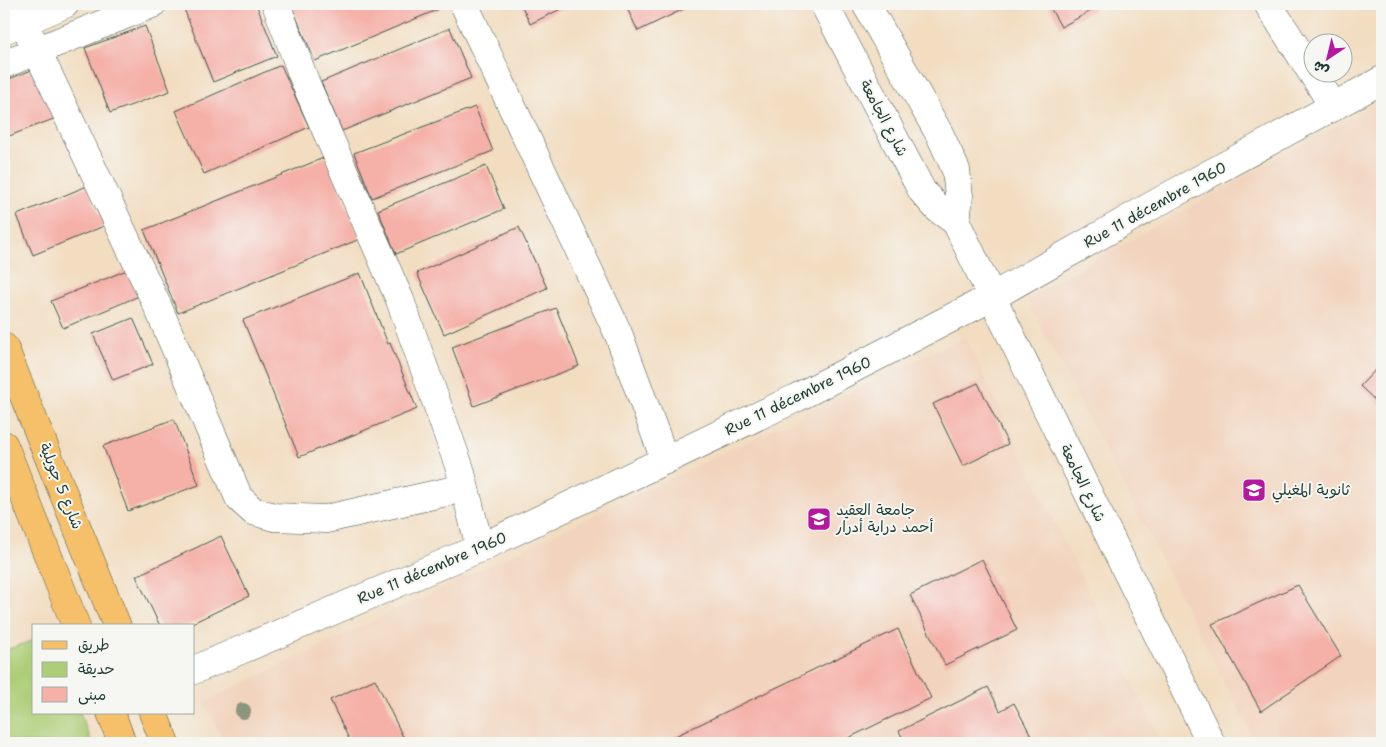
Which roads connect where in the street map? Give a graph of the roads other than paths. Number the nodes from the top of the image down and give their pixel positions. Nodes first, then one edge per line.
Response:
1 (65, 4) edge
2 (152, 4) edge
3 (276, 4) edge
4 (464, 4) edge
5 (824, 4) edge
6 (866, 4) edge
7 (1268, 4) edge
8 (14, 19) edge
9 (36, 51) junction
10 (4, 64) edge
11 (1382, 80) edge
12 (1334, 107) junction
13 (956, 222) junction
14 (992, 297) junction
15 (4, 347) edge
16 (4, 445) edge
17 (665, 460) junction
18 (464, 488) junction
19 (480, 548) junction
20 (75, 624) edge
21 (116, 624) edge
22 (195, 670) edge
23 (111, 714) edge
24 (153, 714) edge
25 (122, 743) edge
26 (165, 743) edge
27 (1211, 743) edge

1 - 8 street
2 - 9 street
3 - 18 street
4 - 17 street
5 - 13 street, شارع الجامعة
6 - 13 street
7 - 12 street
8 - 9 street
9 - 10 street
9 - 18 street
11 - 12 street, Rue 11 décembre 1960
12 - 14 street, Rue 11 décembre 1960
13 - 14 street, شارع الجامعة
14 - 17 street, Rue 11 décembre 1960
14 - 27 street, شارع الجامعة
15 - 21 main road, شارع 5 جويلية
16 - 20 main road
17 - 19 street, Rue 11 décembre 1960
18 - 19 street
19 - 22 street, Rue 11 décembre 1960
23 - 25 main road
24 - 26 main road

